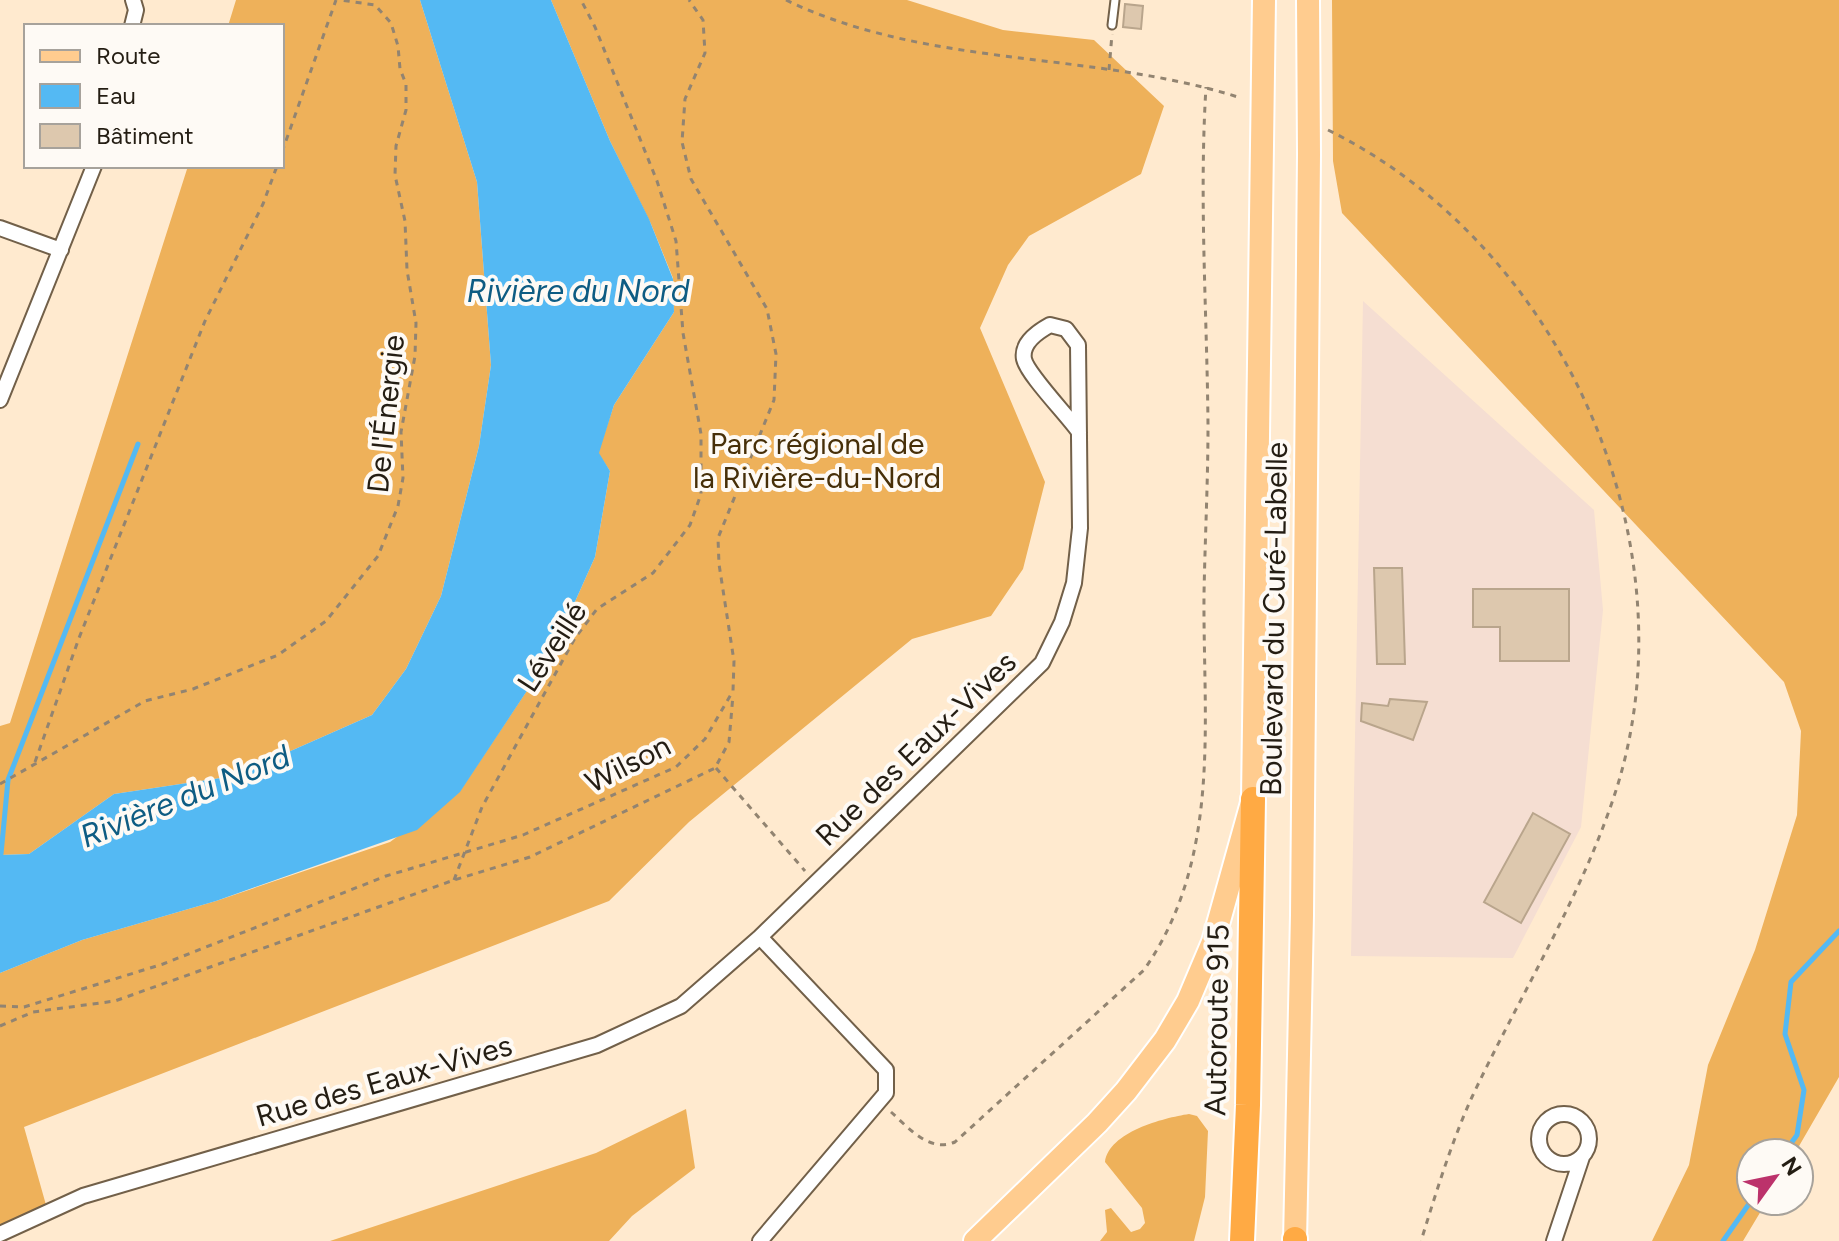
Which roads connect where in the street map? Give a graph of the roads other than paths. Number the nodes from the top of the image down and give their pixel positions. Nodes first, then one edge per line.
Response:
1 (133, 0) edge
2 (1115, 0) edge
3 (1264, 0) edge
4 (1308, 0) edge
5 (132, 24) edge
6 (1112, 25) dead end
7 (93, 168) edge
8 (0, 228) edge
9 (61, 250) junction
10 (0, 400) edge
11 (1079, 432) junction
12 (1253, 799) junction
13 (760, 937) junction
14 (1582, 1157) dead end
15 (0, 1234) edge
16 (1295, 1240) edge
17 (760, 1241) edge
18 (975, 1241) edge
19 (1242, 1241) edge
20 (1554, 1241) edge

1 - 5 street
2 - 6 lane
3 - 12 main road, Boulevard du Curé-Labelle
4 - 16 main road, Boulevard du Curé-Labelle
7 - 9 street
8 - 9 street
9 - 10 street
11 - 11 street, Rue des Eaux-Vives
11 - 13 street, Rue des Eaux-Vives
12 - 18 main road, Boulevard du Curé-Labelle
12 - 19 highway, Autoroute 915
13 - 15 street, Rue des Eaux-Vives
13 - 17 street
14 - 20 street

